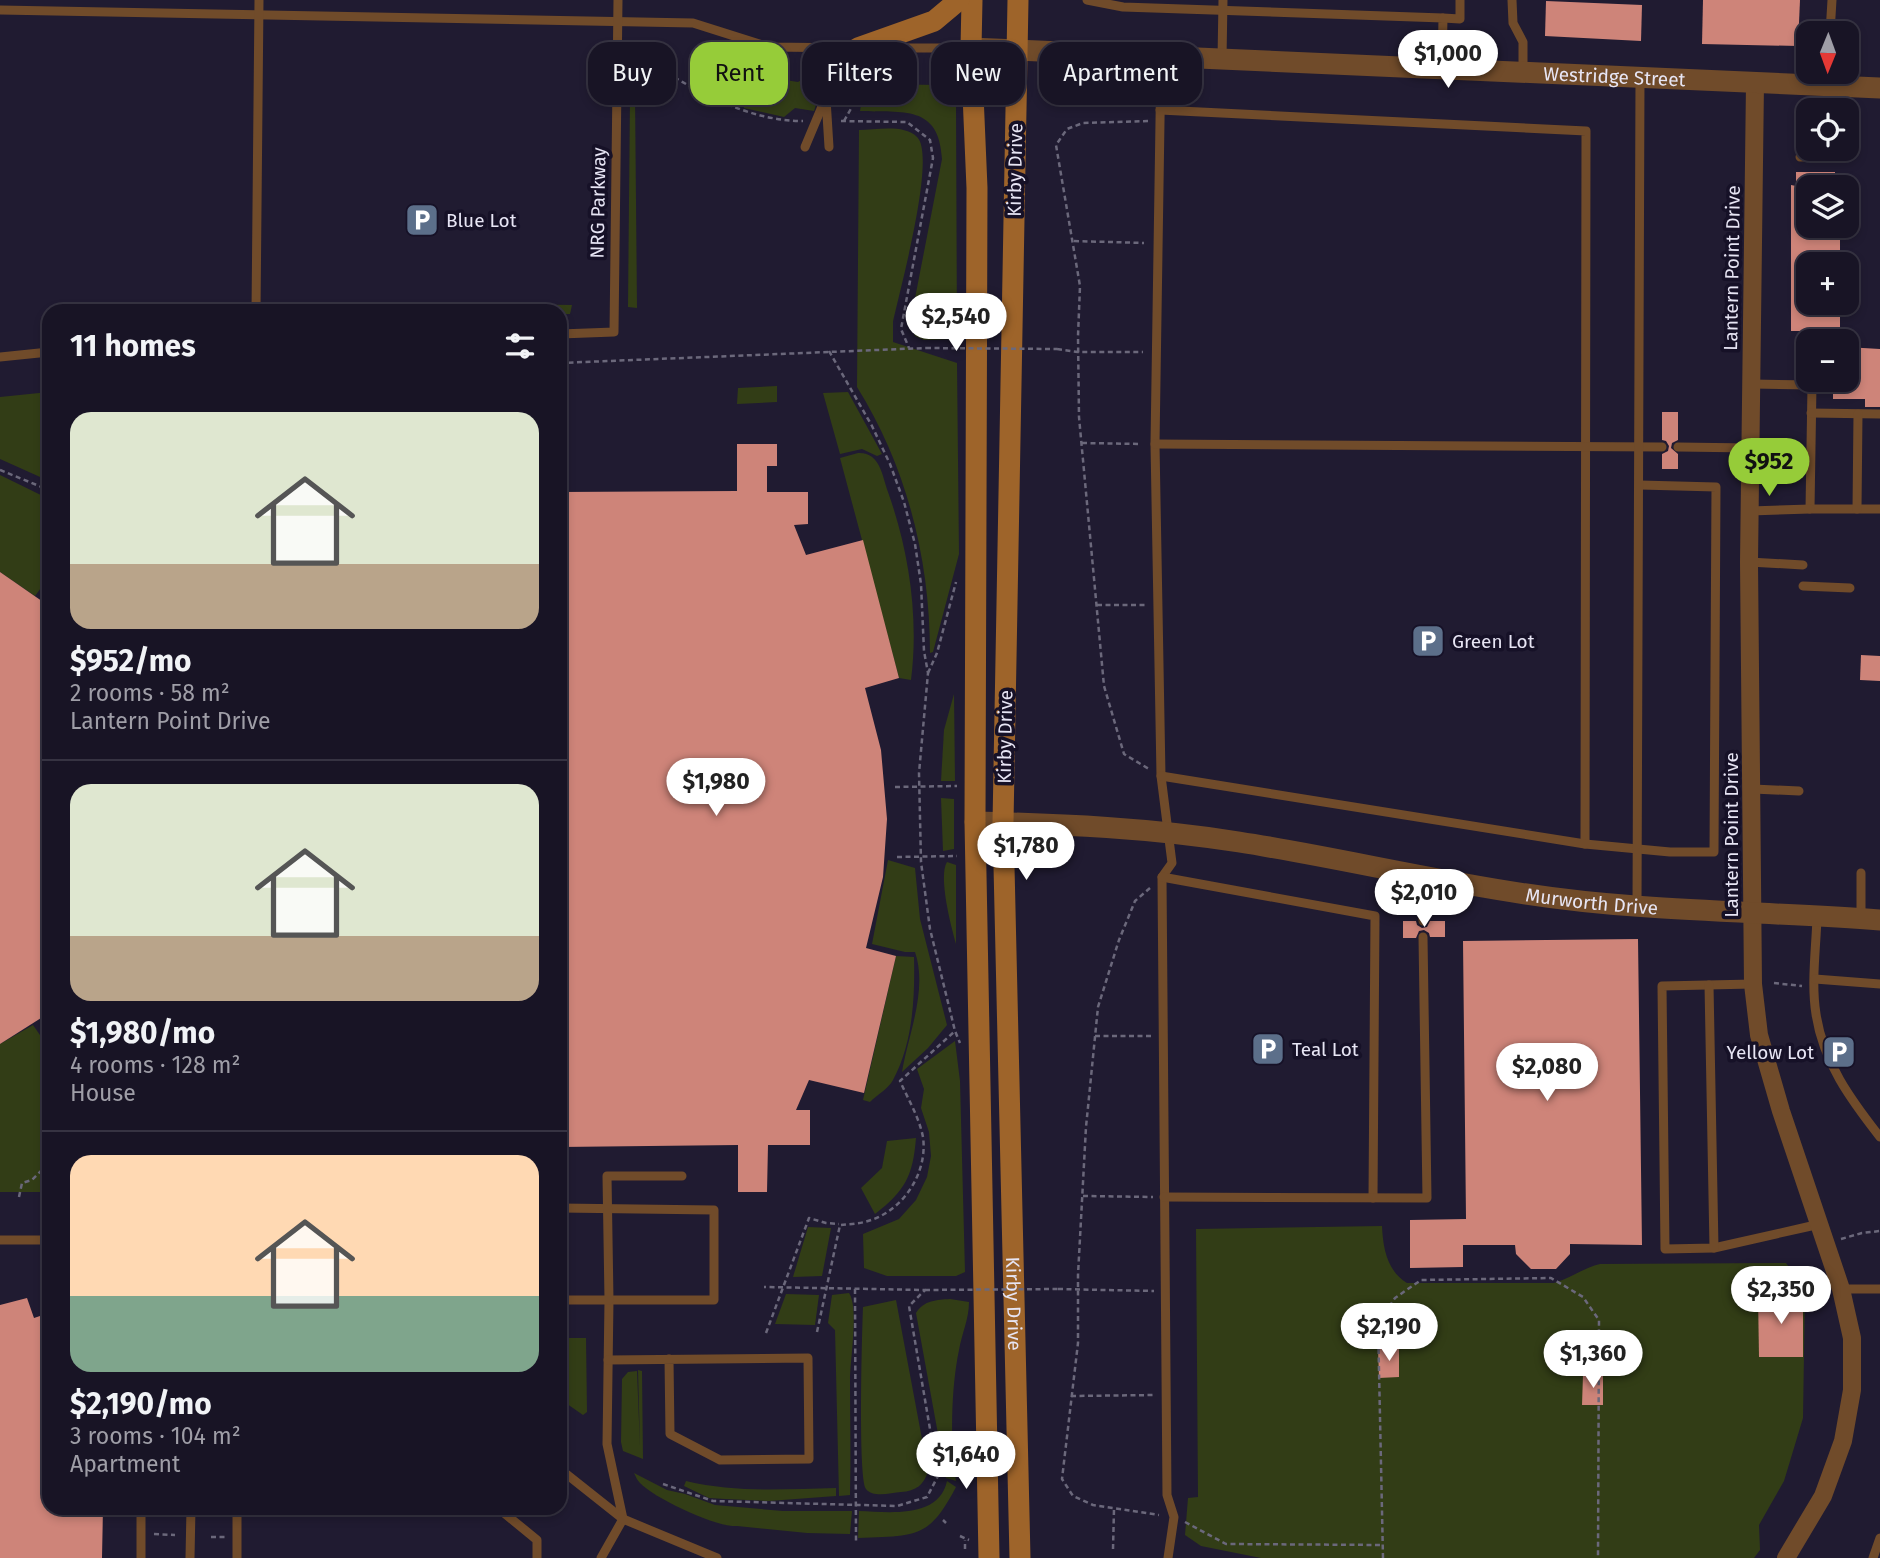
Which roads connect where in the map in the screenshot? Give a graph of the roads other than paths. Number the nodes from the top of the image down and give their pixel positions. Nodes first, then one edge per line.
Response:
1 (259, 0) edge
2 (618, 0) edge
3 (959, 0) edge
4 (972, 0) edge
5 (1018, 0) edge
6 (1087, 0) edge
7 (1223, 0) edge
8 (1460, 0) edge
9 (1512, 0) edge
10 (1832, 0) edge
11 (0, 10) edge
12 (1223, 11) junction
13 (259, 15) junction
14 (1443, 18) junction
15 (618, 21) junction
16 (1831, 21) edge
17 (871, 42) edge
18 (971, 42) edge
19 (1018, 42) edge
20 (802, 47) edge
21 (1202, 58) edge
22 (1222, 59) junction
23 (1441, 69) junction
24 (1522, 73) junction
25 (1640, 78) junction
26 (1796, 82) edge
27 (1755, 83) junction
28 (1854, 84) edge
29 (1880, 88) edge
30 (823, 105) edge
31 (826, 105) edge
32 (973, 105) edge
33 (1017, 105) edge
34 (1159, 105) edge
35 (1159, 115) junction
36 (805, 147) dead end
37 (829, 147) dead end
38 (256, 304) edge
39 (567, 334) edge
40 (42, 353) edge
41 (0, 357) edge
42 (1752, 384) junction
43 (1811, 413) junction
44 (1858, 414) junction
45 (1880, 414) edge
46 (1156, 444) junction
47 (1586, 446) junction
48 (1640, 447) junction
49 (1662, 447) dead end
50 (1678, 447) dead end
51 (1751, 448) junction
52 (1640, 485) junction
53 (977, 488) junction
54 (1009, 488) junction
55 (1810, 509) junction
56 (1857, 509) junction
57 (1880, 509) edge
58 (1750, 511) junction
59 (1749, 562) junction
60 (1803, 565) dead end
61 (1803, 586) dead end
62 (1850, 587) dead end
63 (1161, 776) junction
64 (1753, 789) junction
65 (1799, 791) dead end
66 (975, 822) junction
67 (1003, 823) junction
68 (1169, 832) junction
69 (1585, 845) junction
70 (1637, 849) junction
71 (1861, 873) dead end
72 (1422, 876) junction
73 (1162, 877) junction
74 (1637, 906) junction
75 (1751, 912) junction
76 (1817, 916) junction
77 (1871, 919) edge
78 (1423, 921) dead end
79 (1423, 937) dead end
80 (1815, 983) junction
81 (1753, 984) junction
82 (1880, 984) edge
83 (1709, 985) junction
84 (1880, 1137) edge
85 (681, 1177) dead end
86 (1012, 1197) junction
87 (1164, 1197) junction
88 (981, 1198) junction
89 (1373, 1198) junction
90 (567, 1208) edge
91 (608, 1208) junction
92 (1820, 1224) junction
93 (0, 1240) edge
94 (42, 1240) edge
95 (1714, 1248) junction
96 (1841, 1289) junction
97 (1880, 1289) edge
98 (567, 1300) edge
99 (609, 1300) junction
100 (669, 1359) junction
101 (608, 1360) junction
102 (567, 1475) edge
103 (141, 1515) edge
104 (191, 1515) edge
105 (237, 1515) edge
106 (506, 1515) edge
107 (623, 1519) junction
108 (1879, 1543) edge
109 (141, 1558) edge
110 (190, 1558) edge
111 (237, 1558) edge
112 (537, 1558) edge
113 (601, 1558) edge
114 (717, 1558) edge
115 (989, 1558) edge
116 (1020, 1558) edge
117 (1168, 1558) edge
118 (1786, 1558) edge
119 (1874, 1558) edge

1 - 13 lane
2 - 15 lane
3 - 17 main road
4 - 18 main road, Kirby Drive
5 - 19 main road, Kirby Drive
6 - 12 lane
7 - 12 lane
8 - 14 lane
9 - 24 lane
10 - 16 lane
11 - 13 lane
12 - 14 lane
12 - 22 lane
13 - 15 lane
13 - 38 lane
14 - 23 lane
15 - 20 lane
15 - 39 lane, NRG Parkway
21 - 22 street, Westridge Street
22 - 23 street, Westridge Street
23 - 24 street, Westridge Street
24 - 25 street, Westridge Street
25 - 27 street, Westridge Street
25 - 48 lane
26 - 27 street, Westridge Street
27 - 42 street, Lantern Point Drive
28 - 29 street, Westridge Street
30 - 36 lane
31 - 37 lane
32 - 53 main road, Kirby Drive
33 - 54 main road, Kirby Drive
34 - 35 lane
35 - 46 lane
35 - 47 lane
40 - 41 lane
42 - 43 lane
42 - 51 street, Lantern Point Drive
43 - 44 lane
43 - 55 lane
44 - 45 lane
44 - 56 lane
46 - 47 lane
46 - 63 lane
47 - 48 lane
47 - 69 lane
48 - 49 lane
48 - 52 lane
50 - 51 lane
51 - 58 street, Lantern Point Drive
52 - 70 lane
52 - 70 lane
53 - 54 main road
53 - 66 main road, Kirby Drive
54 - 67 main road, Kirby Drive
55 - 56 lane
55 - 58 lane
56 - 57 lane
58 - 59 street, Lantern Point Drive
59 - 60 lane
59 - 64 street, Lantern Point Drive
61 - 62 lane
63 - 68 lane
63 - 69 lane
64 - 65 lane
64 - 75 street, Lantern Point Drive
66 - 67 street, Murworth Drive
66 - 88 main road, Kirby Drive
67 - 68 street, Murworth Drive
67 - 86 main road, Kirby Drive
68 - 72 street, Murworth Drive
68 - 73 lane
69 - 70 lane
70 - 74 lane
71 - 77 lane
72 - 74 street, Murworth Drive
72 - 78 lane
73 - 87 lane
73 - 89 lane
74 - 75 street, Murworth Drive
75 - 76 street, Murworth Drive
75 - 81 street, Lantern Point Drive
76 - 77 street, Murworth Drive
76 - 80 lane
79 - 89 lane
80 - 82 lane
80 - 84 lane
81 - 83 lane
81 - 92 street, Lantern Point Drive
83 - 95 lane
83 - 95 lane
85 - 91 lane
86 - 88 main road
86 - 116 main road, Kirby Drive
87 - 89 lane
87 - 117 lane
88 - 115 main road, Kirby Drive
90 - 91 lane
91 - 99 lane
91 - 99 lane
92 - 95 lane
92 - 96 street, Lantern Point Drive
93 - 94 lane
96 - 97 lane
96 - 118 street, Lantern Point Drive
98 - 99 lane
99 - 101 lane
100 - 100 lane
100 - 101 lane
101 - 107 lane
102 - 107 lane
103 - 109 lane
104 - 110 lane
105 - 111 lane
106 - 112 lane
107 - 113 lane
107 - 114 lane
108 - 119 lane

